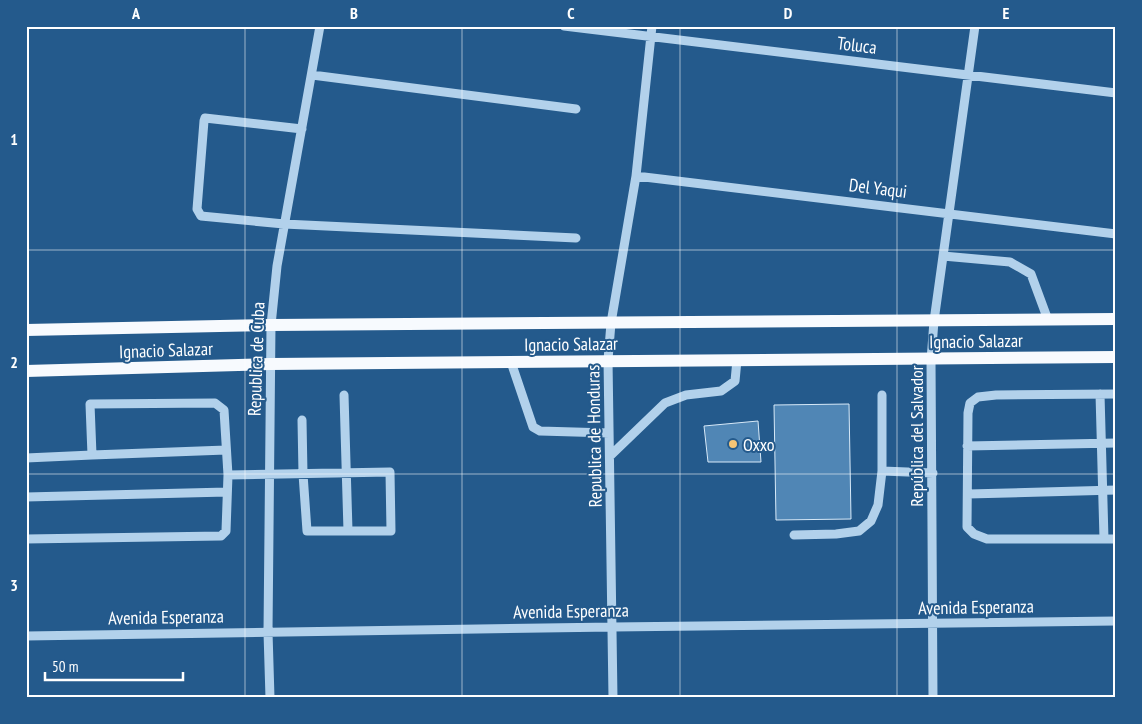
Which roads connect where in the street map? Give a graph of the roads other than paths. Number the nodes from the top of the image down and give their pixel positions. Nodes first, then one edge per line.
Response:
1 (320, 26) edge
2 (564, 26) edge
3 (652, 26) edge
4 (975, 26) edge
5 (650, 37) junction
6 (312, 75) junction
7 (968, 75) junction
8 (1116, 93) edge
9 (576, 109) dead end
10 (302, 129) junction
11 (636, 176) junction
12 (948, 212) junction
13 (284, 224) junction
14 (1116, 234) edge
15 (576, 238) dead end
16 (942, 256) junction
17 (1116, 319) edge
18 (1048, 320) junction
19 (934, 321) junction
20 (611, 322) junction
21 (271, 326) junction
22 (26, 330) edge
23 (1116, 357) edge
24 (608, 360) junction
25 (737, 360) junction
26 (932, 360) junction
27 (511, 362) junction
28 (270, 364) junction
29 (26, 371) edge
30 (1100, 394) junction
31 (1116, 394) edge
32 (344, 395) dead end
33 (882, 395) dead end
34 (302, 420) dead end
35 (609, 433) junction
36 (1101, 443) junction
37 (1116, 443) edge
38 (968, 446) junction
39 (226, 450) junction
40 (92, 455) junction
41 (610, 456) junction
42 (26, 458) edge
43 (882, 471) junction
44 (345, 473) junction
45 (933, 473) junction
46 (303, 474) junction
47 (228, 475) junction
48 (270, 475) junction
49 (1102, 490) junction
50 (1116, 490) edge
51 (227, 492) junction
52 (968, 494) junction
53 (26, 497) edge
54 (348, 532) junction
55 (794, 534) dead end
56 (26, 539) edge
57 (1104, 539) junction
58 (1116, 539) edge
59 (1116, 621) edge
60 (934, 623) junction
61 (613, 627) junction
62 (268, 632) junction
63 (26, 636) edge
64 (270, 698) edge
65 (613, 698) edge
66 (933, 698) edge

1 - 6 street, Republica de Cuba
2 - 5 street, Toluca
3 - 5 street, Republica de Honduras
4 - 7 street, República del Salvador
5 - 7 street, Toluca
5 - 11 street, Republica de Honduras
6 - 9 street
6 - 10 street, Republica de Cuba
7 - 8 street, Toluca
7 - 12 street, República del Salvador
10 - 13 street, Republica de Cuba
10 - 13 street
11 - 12 street, Del Yaqui
11 - 20 street, Republica de Honduras
12 - 14 street, Del Yaqui
12 - 16 street, República del Salvador
13 - 15 street
13 - 21 street, Republica de Cuba
16 - 18 street
16 - 19 street, República del Salvador
17 - 18 main road, Ignacio Salazar
18 - 19 main road, Ignacio Salazar
19 - 20 main road, Ignacio Salazar
19 - 26 street, República del Salvador
20 - 21 main road, Ignacio Salazar
20 - 24 street, Republica de Honduras
21 - 22 main road, Ignacio Salazar
21 - 28 street, Republica de Cuba
23 - 26 main road, Ignacio Salazar
24 - 25 main road, Ignacio Salazar
24 - 27 main road, Ignacio Salazar
24 - 35 street, Republica de Honduras
25 - 26 main road, Ignacio Salazar
25 - 41 street
26 - 45 street, República del Salvador
27 - 28 main road, Ignacio Salazar
27 - 35 street
28 - 29 main road, Ignacio Salazar
28 - 48 street, Republica de Cuba
30 - 31 street
30 - 36 street
30 - 38 street
32 - 44 street
33 - 43 street
34 - 46 street
35 - 41 street, Republica de Honduras
36 - 37 street
36 - 38 street
36 - 49 street
38 - 52 street
39 - 40 street
39 - 40 street
39 - 47 street
40 - 42 street
41 - 61 street, Republica de Honduras
43 - 45 street
43 - 55 street
44 - 46 street
44 - 54 street
44 - 54 street
45 - 60 street, República del Salvador
46 - 48 street
46 - 54 street
47 - 48 street
47 - 51 street
48 - 62 street, Republica de Cuba
49 - 50 street
49 - 52 street
49 - 57 street
51 - 53 street
51 - 56 street
52 - 57 street
57 - 58 street
59 - 60 street, Avenida Esperanza
60 - 61 street, Avenida Esperanza
60 - 66 street, República del Salvador
61 - 62 street, Avenida Esperanza
61 - 65 street, Republica de Honduras
62 - 63 street, Avenida Esperanza
62 - 64 street, Republica de Cuba

